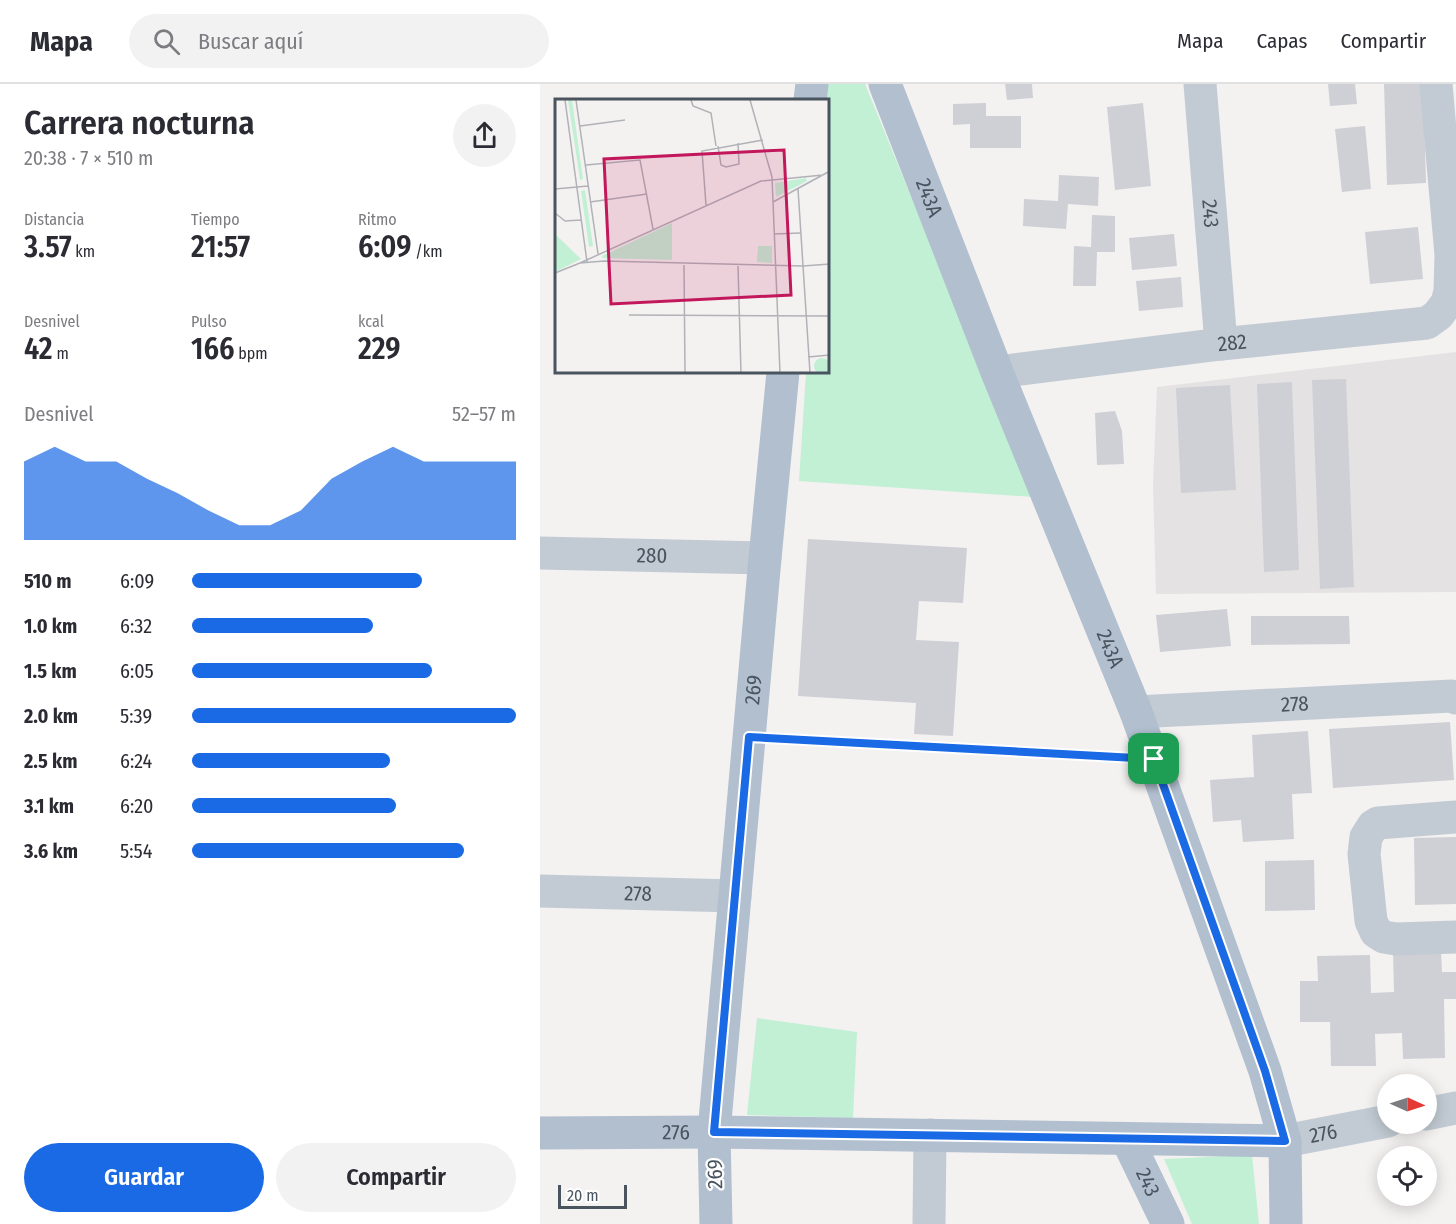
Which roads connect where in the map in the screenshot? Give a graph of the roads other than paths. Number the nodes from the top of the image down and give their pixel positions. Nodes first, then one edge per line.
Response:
1 (812, 84) edge
2 (885, 84) edge
3 (1200, 84) edge
4 (1436, 84) edge
5 (810, 99) edge
6 (1221, 344) junction
7 (997, 372) junction
8 (783, 374) edge
9 (540, 553) edge
10 (765, 558) junction
11 (1454, 697) edge
12 (1136, 712) junction
13 (1456, 817) edge
14 (540, 891) edge
15 (735, 896) junction
16 (1456, 937) edge
17 (1456, 1108) edge
18 (1437, 1112) edge
19 (1377, 1123) edge
20 (540, 1132) edge
21 (714, 1132) junction
22 (930, 1135) junction
23 (1128, 1139) junction
24 (1285, 1141) junction
25 (716, 1224) edge
26 (929, 1224) edge
27 (1168, 1224) edge
28 (1286, 1224) edge

1 - 5 main road
2 - 7 main road, 243A
3 - 6 street, 243
4 - 6 street, 282
6 - 7 street, 282
7 - 12 main road, 243A
8 - 10 main road, 269
9 - 10 street, 280
10 - 15 main road, 269
11 - 12 street, 278
12 - 24 main road, 243A
13 - 16 street
14 - 15 street, 278
15 - 21 main road, 269
17 - 18 street
19 - 24 street, 276
20 - 21 main road, 276
21 - 22 main road, 276
21 - 25 main road, 269
22 - 23 main road, 276
22 - 26 street
23 - 24 main road, 276
23 - 27 main road, 243
24 - 28 main road, 243A

